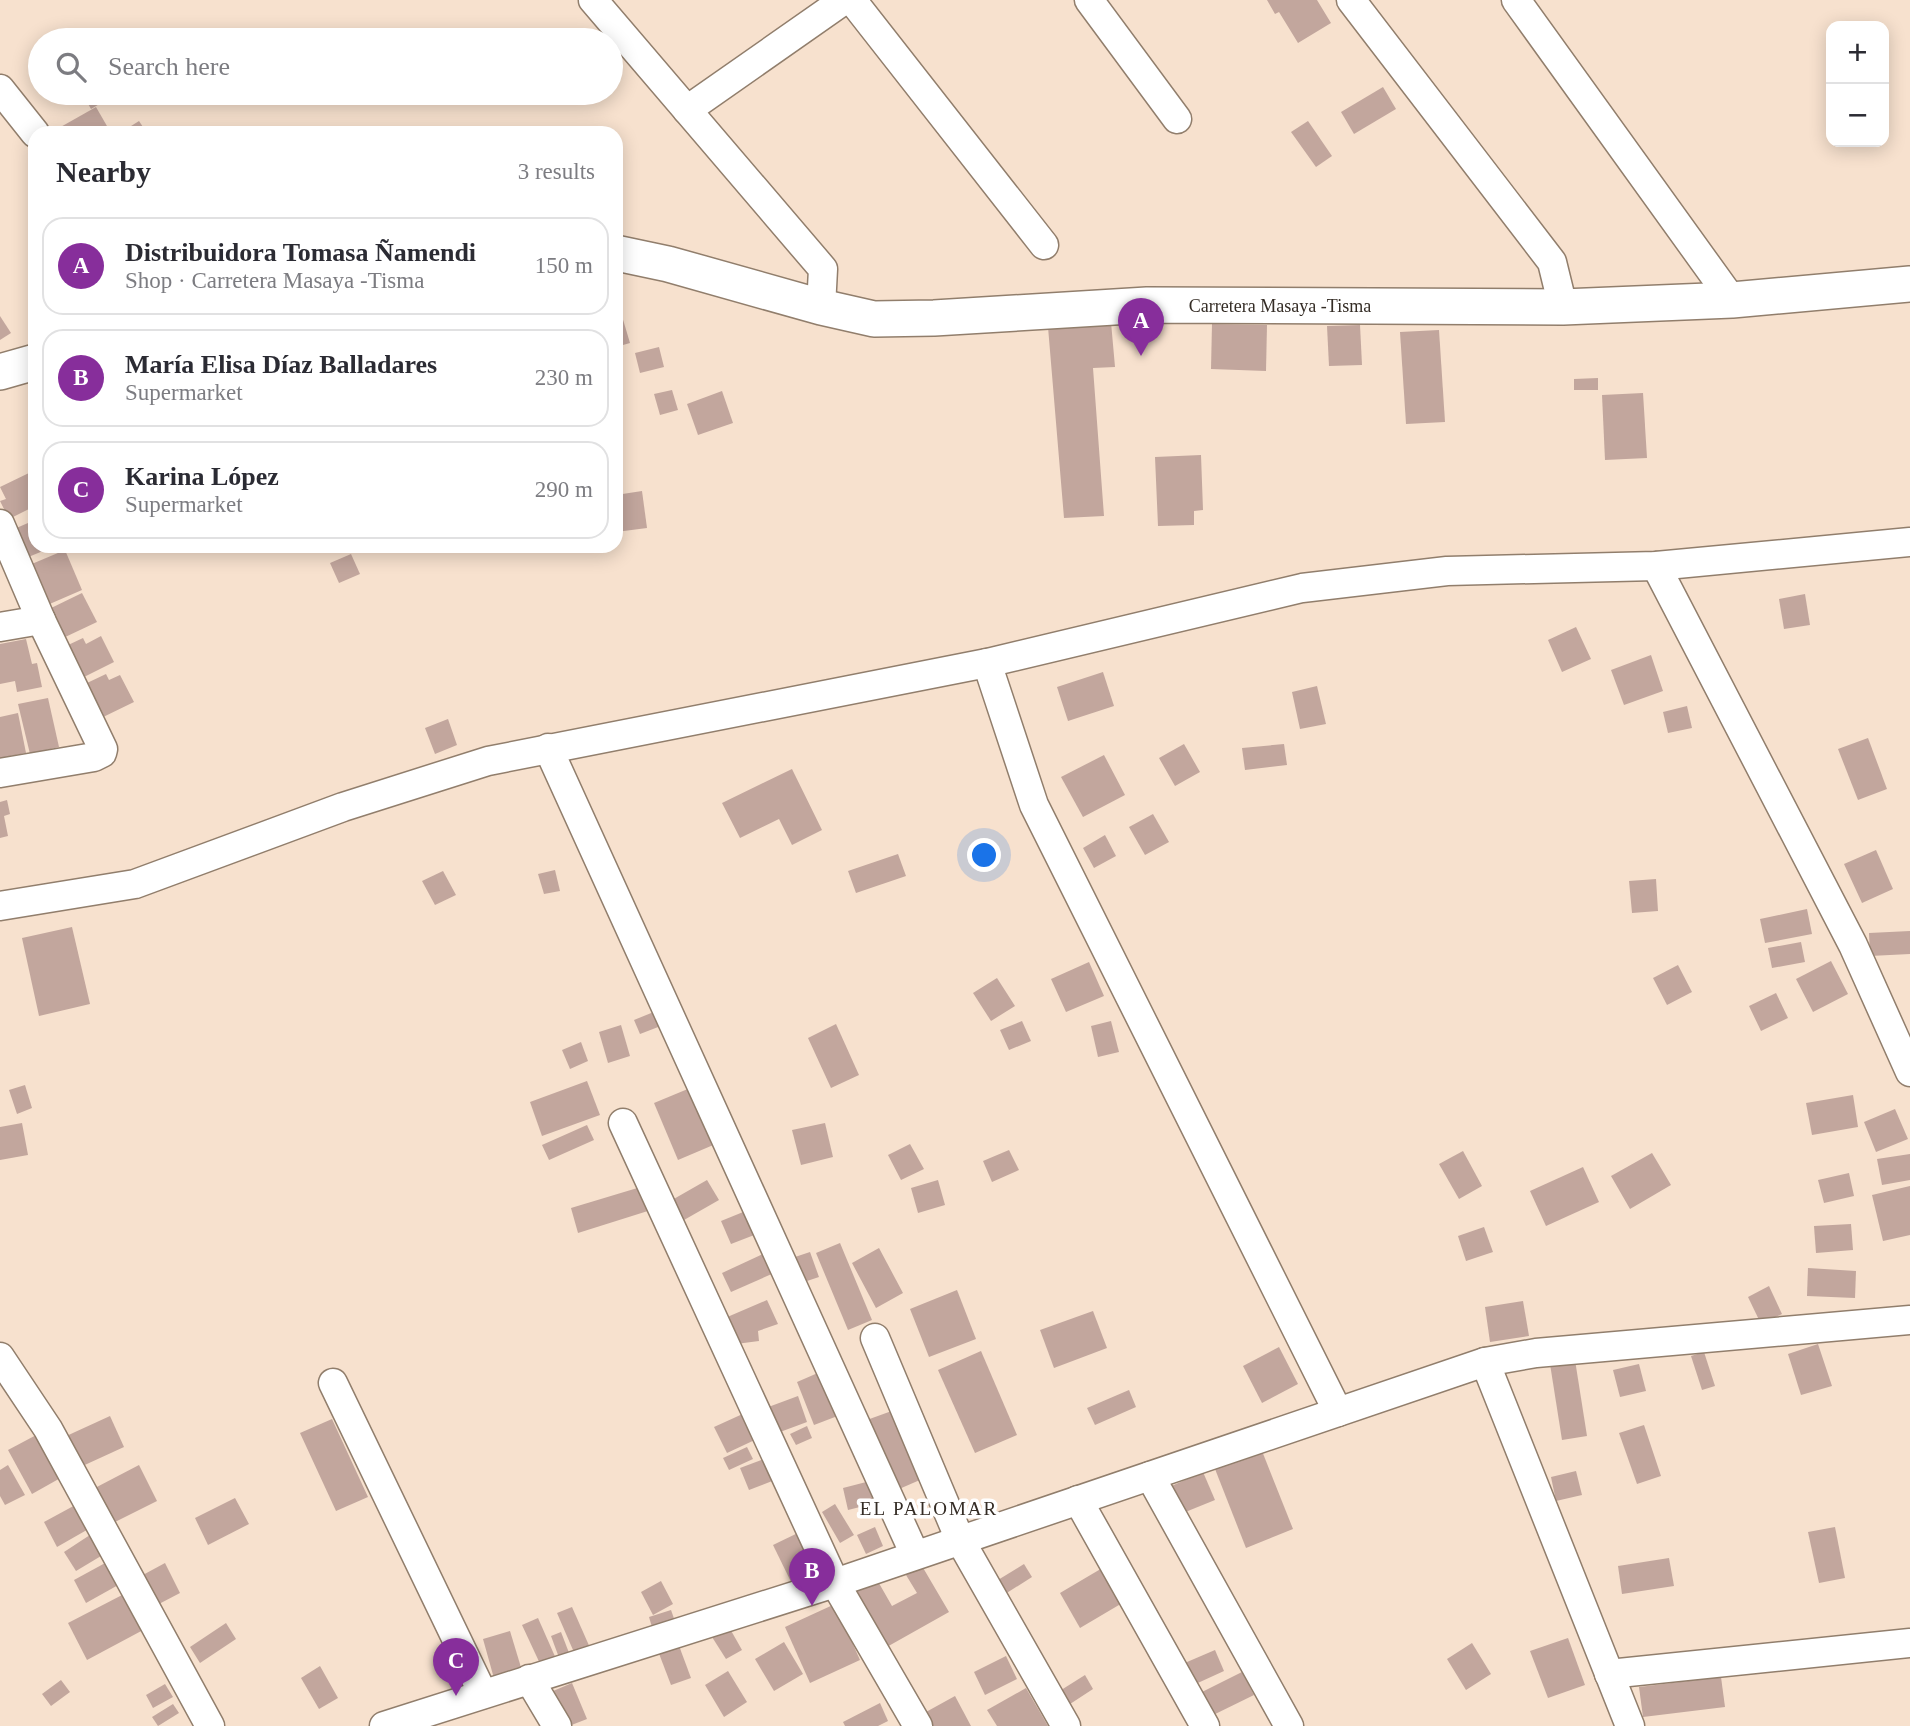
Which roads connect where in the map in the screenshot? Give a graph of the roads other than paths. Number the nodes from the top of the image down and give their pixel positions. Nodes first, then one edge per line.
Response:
1 (593, 0) edge
2 (844, 0) edge
3 (852, 0) edge
4 (1089, 0) edge
5 (1351, 0) edge
6 (1516, 0) edge
7 (617, 28) edge
8 (623, 35) edge
9 (0, 89) edge
10 (687, 110) junction
11 (1177, 119) dead end
12 (29, 126) edge
13 (1044, 245) dead end
14 (623, 254) edge
15 (1910, 284) edge
16 (1732, 300) junction
17 (821, 307) junction
18 (1563, 307) junction
19 (28, 364) edge
20 (0, 373) edge
21 (0, 524) edge
22 (1910, 542) edge
23 (1656, 566) junction
24 (41, 620) junction
25 (0, 627) edge
26 (987, 663) junction
27 (548, 748) junction
28 (0, 772) edge
29 (0, 906) edge
30 (1910, 1072) edge
31 (623, 1123) dead end
32 (1910, 1320) edge
33 (875, 1338) dead end
34 (0, 1357) edge
35 (1485, 1362) junction
36 (333, 1383) dead end
37 (1338, 1412) junction
38 (1150, 1476) junction
39 (1078, 1500) junction
40 (960, 1540) junction
41 (915, 1555) junction
42 (835, 1583) junction
43 (1910, 1643) edge
44 (1609, 1674) junction
45 (529, 1679) junction
46 (483, 1694) junction
47 (210, 1726) edge
48 (384, 1726) edge
49 (557, 1726) edge
50 (918, 1726) edge
51 (1066, 1726) edge
52 (1205, 1726) edge
53 (1289, 1726) edge
54 (1630, 1726) edge

1 - 7 street
2 - 10 street
3 - 13 street
4 - 11 street
5 - 18 street
6 - 16 street
8 - 10 street
9 - 12 street
10 - 17 street
14 - 17 main road, Carretera Masaya -Tisma
15 - 16 main road, Carretera Masaya -Tisma
16 - 18 main road, Carretera Masaya -Tisma
17 - 18 main road, Carretera Masaya -Tisma
19 - 20 main road
21 - 24 street
22 - 23 street
23 - 26 street
23 - 30 street
24 - 25 street
24 - 28 street
26 - 27 street
26 - 37 street
27 - 29 street
27 - 41 street
31 - 42 street
32 - 35 street
33 - 40 street
34 - 47 street
35 - 37 street
35 - 44 street
36 - 46 street
37 - 38 street
38 - 39 street
38 - 53 street
39 - 40 street
39 - 52 street
40 - 41 street
40 - 51 street
41 - 42 street
42 - 45 street
42 - 50 street
43 - 44 street
44 - 54 street
45 - 46 street
45 - 49 street
46 - 48 street

